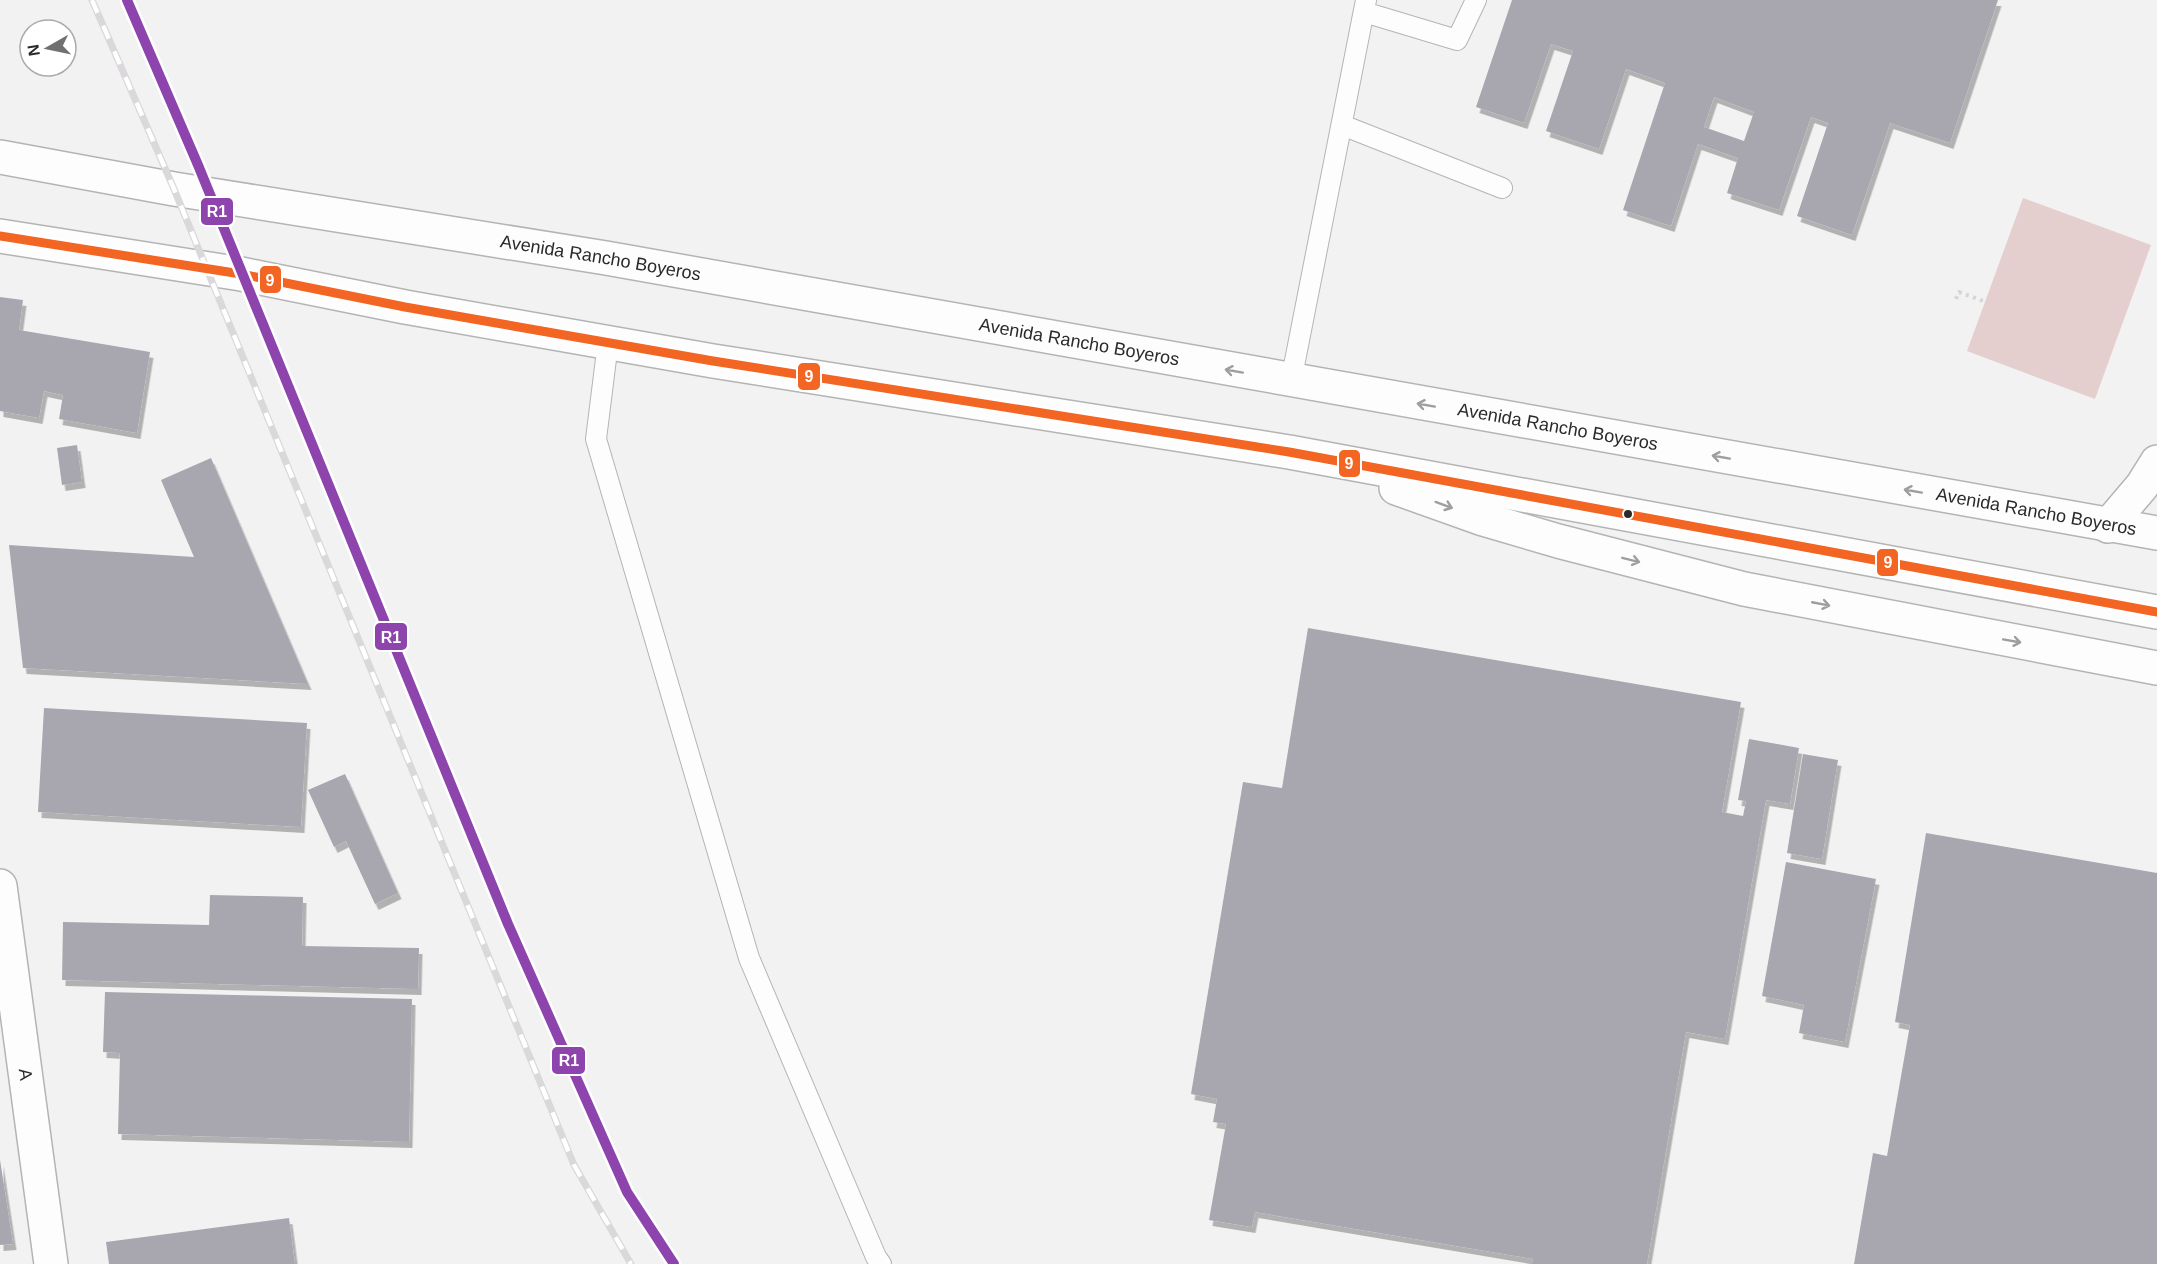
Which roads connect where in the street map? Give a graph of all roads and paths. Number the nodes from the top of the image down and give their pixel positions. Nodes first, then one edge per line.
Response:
1 (1476, 0) edge
2 (1365, 6) edge
3 (1342, 125) junction
4 (0, 157) edge
5 (1502, 188) dead end
6 (0, 236) edge
7 (1956, 298) dead end
8 (1986, 302) dead end
9 (608, 343) junction
10 (1291, 381) junction
11 (1289, 452) junction
12 (2157, 462) edge
13 (2108, 526) junction
14 (2157, 533) edge
15 (2157, 612) edge
16 (2157, 668) edge
17 (0, 886) edge
18 (51, 1264) edge
19 (881, 1264) edge

1 - 2 lane
2 - 3 lane
3 - 5 lane
3 - 10 lane
10 -> 4 main road, Avenida Rancho Boyeros
6 - 9 main road
7 - 8 path
9 - 11 main road
9 - 19 lane
13 -> 10 main road, Avenida Rancho Boyeros
11 - 15 main road
11 -> 16 main road
12 - 13 main road
13 - 14 main road, Avenida Rancho Boyeros
17 - 18 main road, A

